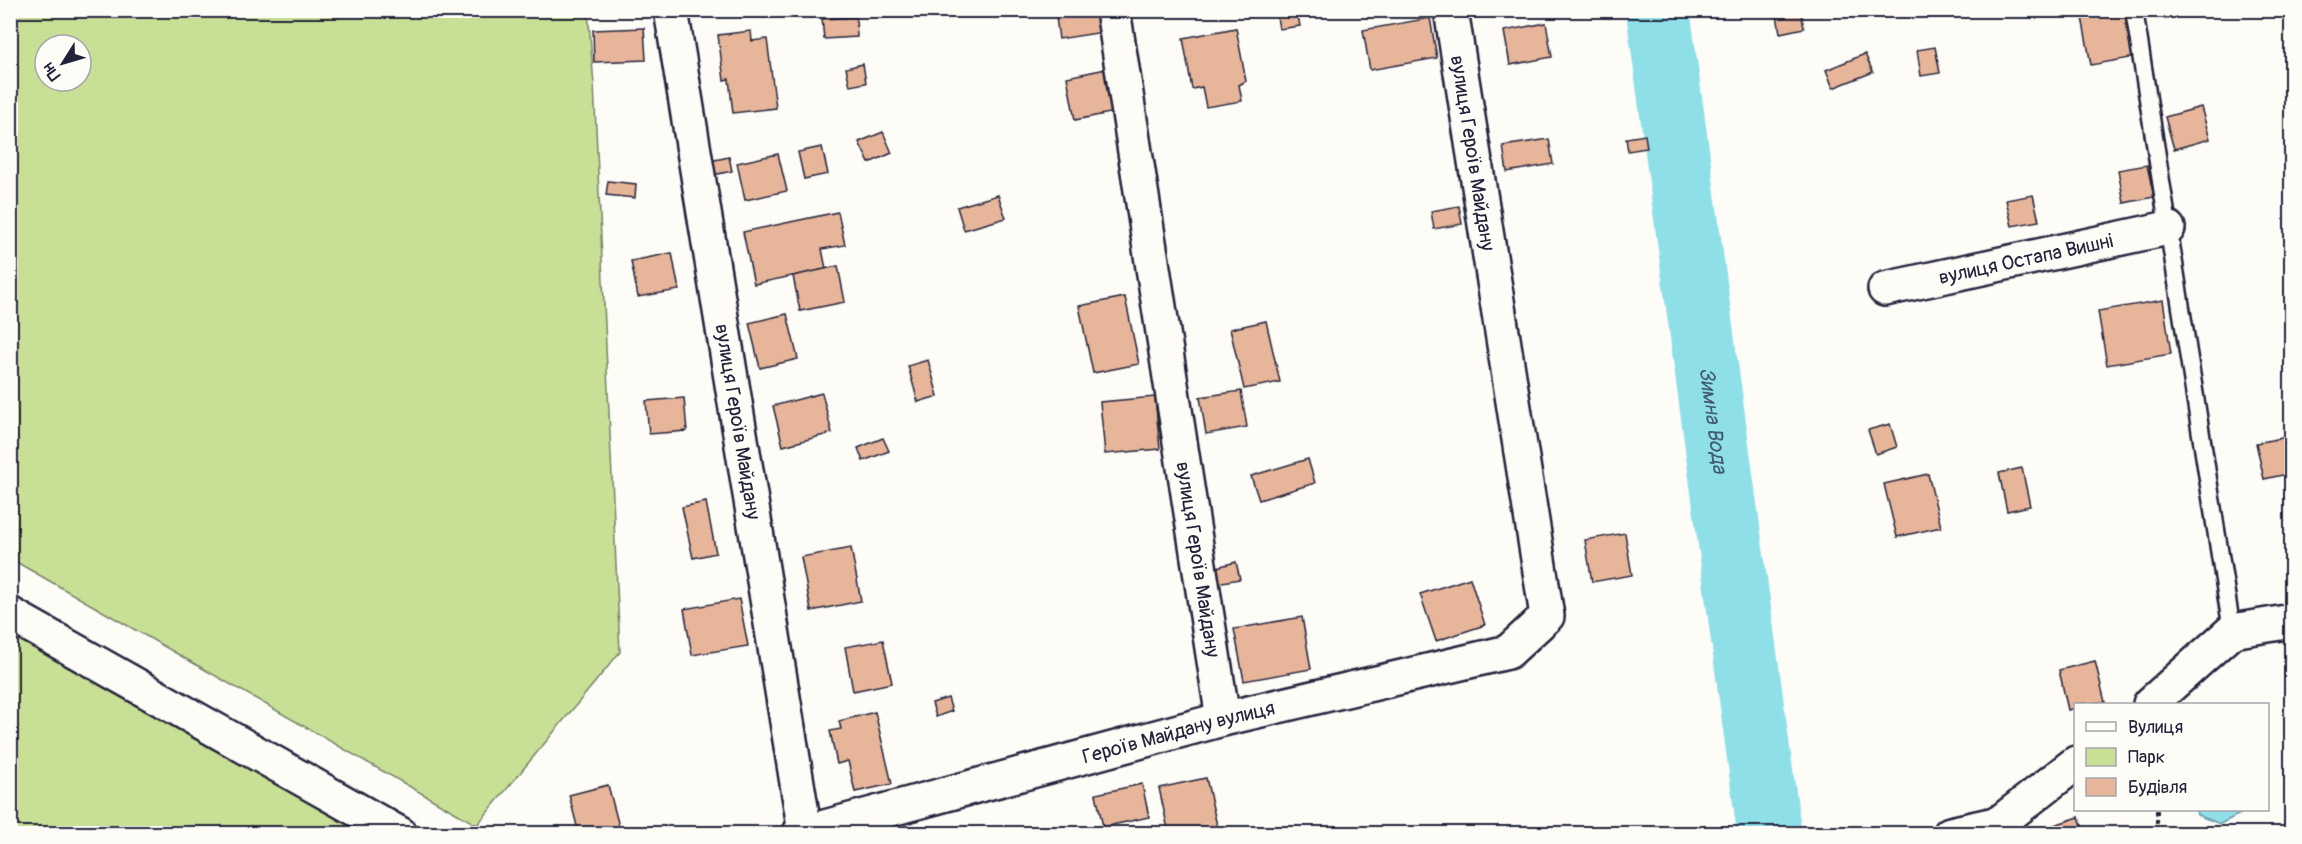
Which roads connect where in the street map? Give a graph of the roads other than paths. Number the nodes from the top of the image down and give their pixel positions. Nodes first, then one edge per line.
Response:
1 (671, 10) edge
2 (1113, 10) edge
3 (1451, 10) edge
4 (2134, 10) edge
5 (2168, 228) junction
6 (1885, 289) dead end
7 (10, 614) edge
8 (1547, 616) joint
9 (2292, 621) edge
10 (2232, 631) junction
11 (2152, 703) edge
12 (1223, 719) junction
13 (2074, 765) edge
14 (802, 833) edge
15 (399, 834) edge
16 (1950, 834) edge

1 - 14 street, вулиця Героїв Майдану
2 - 12 street, вулиця Героїв Майдану
3 - 8 street, вулиця Героїв Майдану
4 - 5 lane
5 - 6 street, вулиця Остапа Вишні
5 - 10 lane
7 - 15 street
8 - 12 street, Героїв Майдану вулиця
9 - 10 street
10 - 11 street
12 - 14 street, Героїв Майдану вулиця
13 - 16 street

